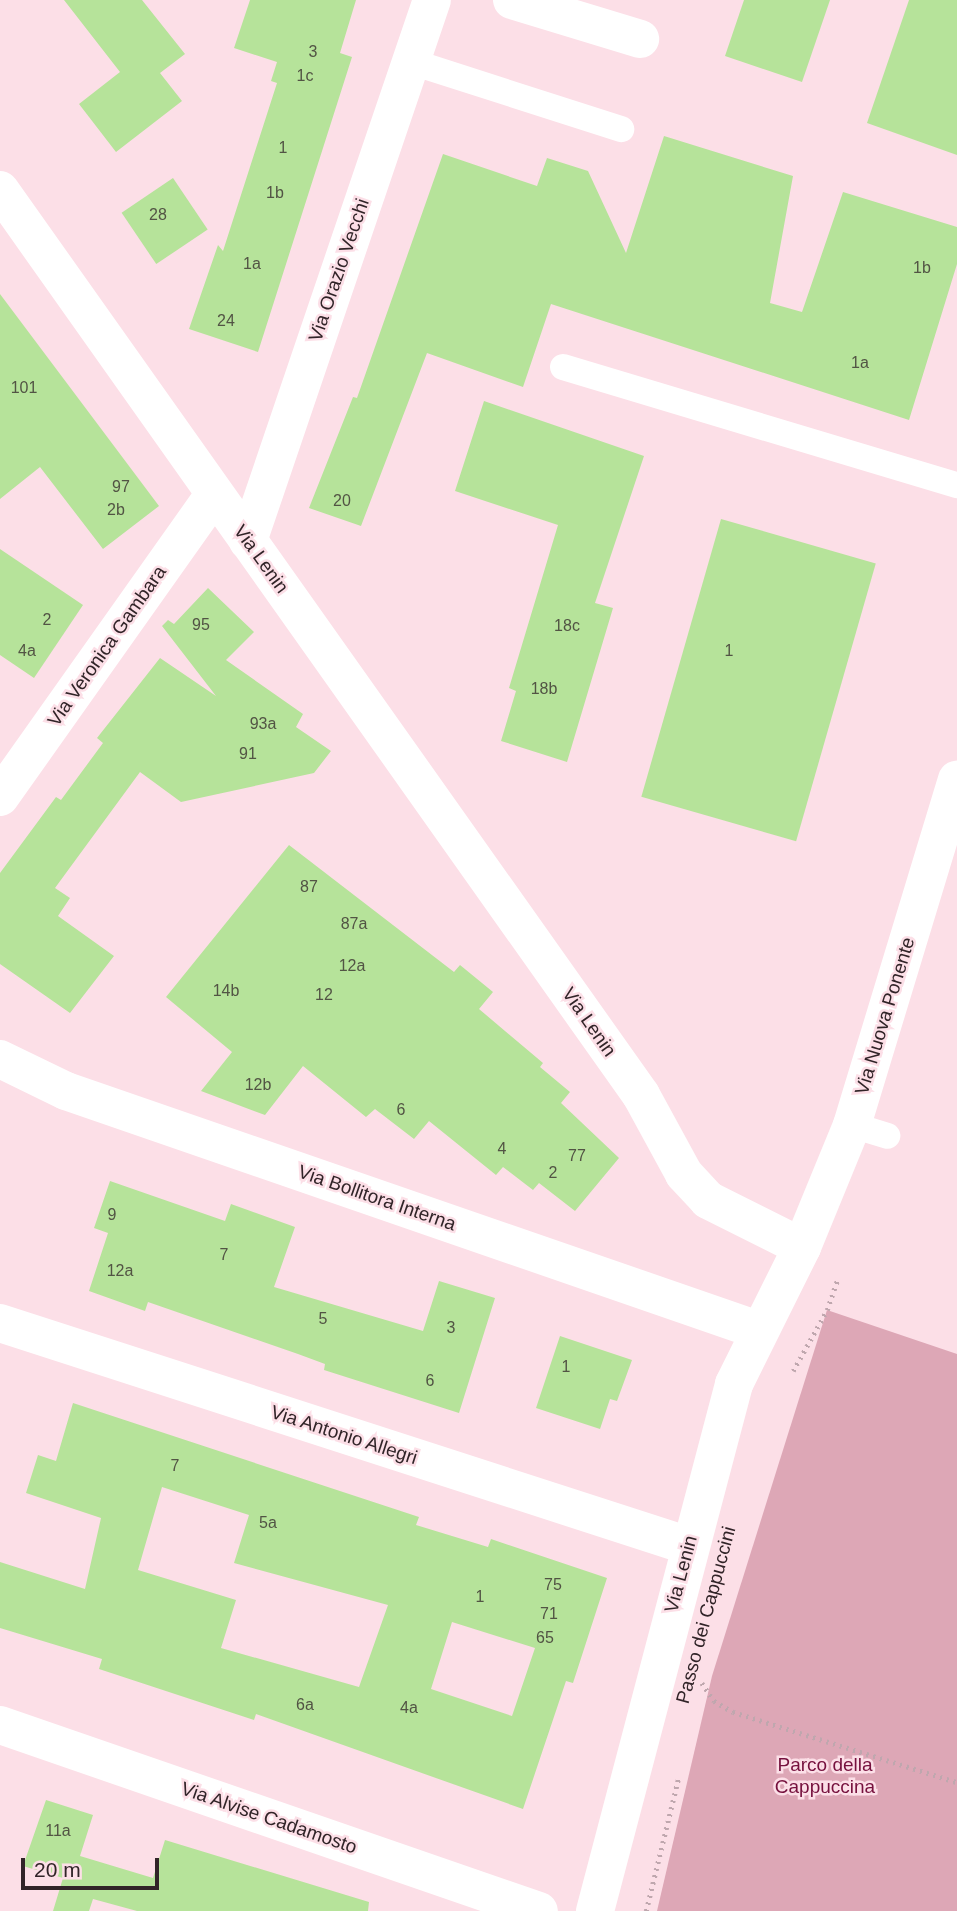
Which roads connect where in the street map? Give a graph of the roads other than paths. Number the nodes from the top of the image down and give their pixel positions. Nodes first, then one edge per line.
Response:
1 (432, 0) edge
2 (512, 0) edge
3 (640, 39) dead end
4 (409, 61) junction
5 (621, 130) dead end
6 (0, 190) edge
7 (563, 367) dead end
8 (957, 485) edge
9 (214, 495) junction
10 (248, 541) junction
11 (957, 780) edge
12 (0, 797) edge
13 (0, 1059) edge
14 (802, 1247) junction
15 (0, 1323) edge
16 (758, 1330) junction
17 (689, 1546) junction
18 (0, 1725) edge
19 (539, 1911) edge
20 (595, 1911) edge

1 - 4 street, Via Orazio Vecchi
2 - 3 street
4 - 5 lane
4 - 10 street, Via Orazio Vecchi
6 - 9 street, Via Lenin
7 - 8 lane
9 - 10 street, Via Lenin
9 - 12 street, Via Veronica Gambara
10 - 14 street, Via Lenin
11 - 14 street, Via Nuova Ponente
13 - 16 street, Via Bollitora Interna
14 - 16 street, Via Lenin
15 - 17 street, Via Antonio Allegri
16 - 17 street, Via Lenin
17 - 20 street, Via Lenin
18 - 19 street, Via Alvise Cadamosto

